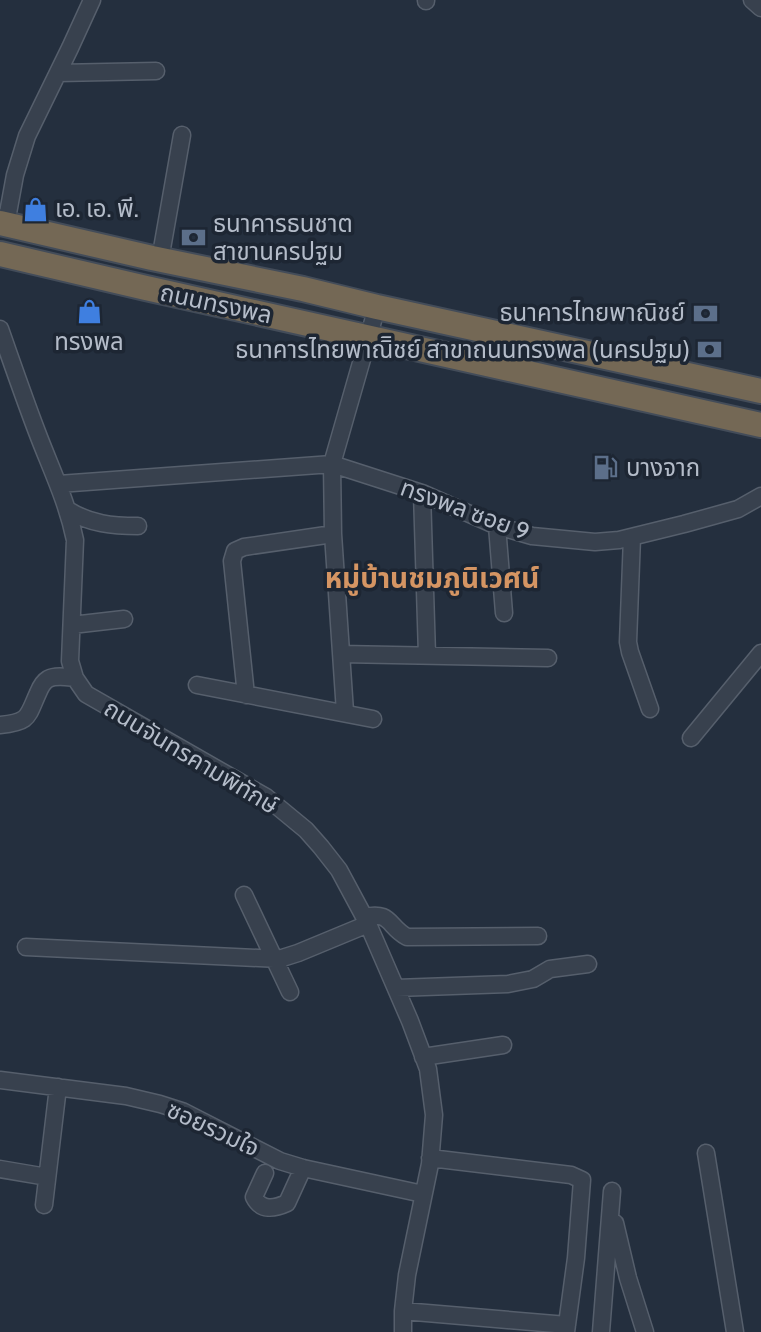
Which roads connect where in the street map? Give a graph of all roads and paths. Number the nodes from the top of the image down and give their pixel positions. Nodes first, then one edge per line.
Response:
1 (92, 0) edge
2 (752, 0) edge
3 (761, 8) edge
4 (156, 71) dead end
5 (58, 73) junction
6 (182, 135) dead end
7 (3, 223) edge
8 (0, 254) edge
9 (160, 260) junction
10 (377, 307) junction
11 (0, 328) edge
12 (369, 338) junction
13 (761, 391) edge
14 (761, 425) edge
15 (332, 464) junction
16 (60, 484) junction
17 (422, 493) junction
18 (761, 496) edge
19 (68, 510) junction
20 (138, 526) dead end
21 (497, 526) junction
22 (333, 534) junction
23 (632, 537) junction
24 (504, 613) dead end
25 (124, 619) dead end
26 (72, 625) junction
27 (761, 653) edge
28 (341, 654) junction
29 (427, 655) junction
30 (548, 659) dead end
31 (75, 678) junction
32 (197, 685) dead end
33 (246, 695) junction
34 (650, 709) dead end
35 (345, 712) junction
36 (373, 719) dead end
37 (0, 725) edge
38 (691, 738) dead end
39 (244, 895) dead end
40 (366, 921) junction
41 (538, 936) dead end
42 (26, 947) dead end
43 (273, 959) junction
44 (588, 964) dead end
45 (396, 988) junction
46 (290, 992) dead end
47 (503, 1045) dead end
48 (423, 1057) junction
49 (0, 1080) edge
50 (58, 1087) junction
51 (706, 1153) dead end
52 (430, 1158) junction
53 (303, 1168) junction
54 (0, 1169) edge
55 (265, 1173) dead end
56 (47, 1177) junction
57 (423, 1194) junction
58 (44, 1205) dead end
59 (403, 1311) junction
60 (566, 1329) edge
61 (402, 1332) edge
62 (601, 1332) edge
63 (645, 1332) edge
64 (736, 1332) edge

1 - 5 street
2 - 3 street
4 - 5 street
5 - 7 street
6 - 9 street
7 - 9 highway, ถนนทรงพล
8 - 12 highway, ถนนทรงพล
9 - 10 highway, ถนนทรงพล
10 - 12 street
10 - 13 highway, ถนนทรงพล
11 - 16 street
12 - 14 highway, ถนนทรงพล
12 - 15 street
15 - 16 street
15 - 17 street, ทรงพล ซอย 9
15 - 22 street
16 - 19 street
17 - 21 street, ทรงพล ซอย 9
17 - 29 street
18 - 23 street, ทรงพล ซอย 9
19 - 20 street
19 - 26 street
21 - 23 street, ทรงพล ซอย 9
21 - 24 street
22 - 28 street
22 - 33 street
23 - 34 street
25 - 26 street
26 - 31 street
27 - 38 street
28 - 29 street
28 - 35 street
29 - 30 street
31 - 37 street
31 - 40 street, ถนนจันทรคามพิทักษ์
32 - 33 street
33 - 35 street
35 - 36 street
39 - 43 street
40 - 41 street
40 - 43 street
40 - 45 street, ถนนจันทรคามพิทักษ์
42 - 43 street
43 - 46 street
44 - 45 street
45 - 48 street, ถนนจันทรคามพิทักษ์
47 - 48 street
48 - 52 street, ถนนจันทรคามพิทักษ์
49 - 50 street, ซอยรวมใจ
50 - 53 street, ซอยรวมใจ
50 - 56 street
51 - 64 street
52 - 57 street, ถนนจันทรคามพิทักษ์
52 - 60 street
53 - 55 street
53 - 57 street, ซอยรวมใจ
54 - 56 street
56 - 58 street
57 - 59 street, ถนนจันทรคามพิทักษ์
59 - 60 street
59 - 61 street, ถนนจันทรคามพิทักษ์
62 - 63 street

